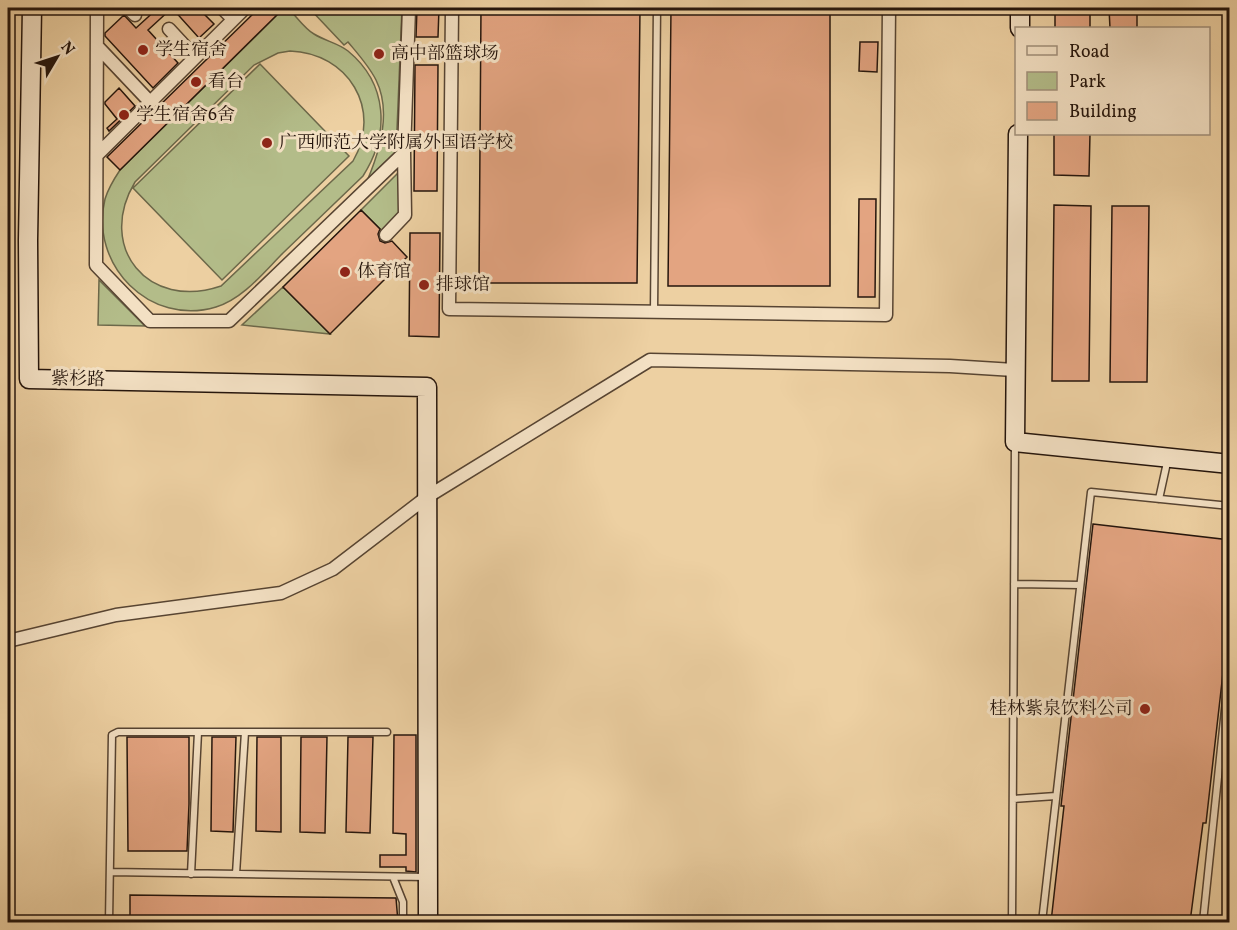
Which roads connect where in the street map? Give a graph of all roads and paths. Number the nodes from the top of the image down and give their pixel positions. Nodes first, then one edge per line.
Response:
1 (32, 8) edge
2 (97, 8) edge
3 (222, 8) edge
4 (245, 8) edge
5 (409, 8) edge
6 (452, 8) edge
7 (657, 8) edge
8 (889, 8) edge
9 (1020, 8) edge
10 (233, 20) junction
11 (1020, 27) edge
12 (169, 29) dead end
13 (97, 46) junction
14 (195, 57) junction
15 (150, 102) junction
16 (1018, 135) edge
17 (404, 153) junction
18 (97, 155) junction
19 (386, 235) dead end
20 (654, 311) junction
21 (1014, 370) junction
22 (1015, 442) junction
23 (1168, 458) junction
24 (1230, 465) edge
25 (427, 497) junction
26 (1159, 499) junction
27 (1230, 506) edge
28 (1014, 584) junction
29 (1080, 585) junction
30 (8, 640) edge
31 (1230, 661) edge
32 (198, 732) junction
33 (245, 732) junction
34 (387, 732) dead end
35 (1056, 796) junction
36 (1013, 799) junction
37 (110, 872) junction
38 (191, 874) junction
39 (236, 874) junction
40 (393, 877) junction
41 (428, 877) junction
42 (109, 922) edge
43 (403, 922) edge
44 (428, 922) edge
45 (1012, 922) edge
46 (1042, 922) edge
47 (1203, 922) edge

1 - 25 main road, 紫杉路
2 - 13 street
3 - 10 street
4 - 10 street
5 - 17 street
6 - 20 street
7 - 20 lane
8 - 20 street
9 - 11 main road
10 - 14 street
12 - 14 street
13 - 15 street
13 - 18 street
14 - 15 street
15 - 18 street
16 - 21 main road
17 - 18 street
17 - 19 street
21 - 22 main road
21 - 25 street
22 - 23 main road
22 - 28 lane
23 - 24 main road
23 - 26 lane
25 - 30 street
25 - 41 main road
26 - 27 lane
26 - 29 lane
28 - 29 lane
28 - 36 lane
29 - 35 lane
31 - 47 lane
32 - 33 lane
32 - 37 lane
32 - 38 lane
33 - 34 lane
33 - 39 lane
35 - 36 lane
35 - 46 lane
36 - 45 lane
37 - 38 lane
37 - 42 lane
38 - 39 lane
39 - 40 lane
40 - 41 lane
40 - 43 lane
41 - 44 main road

